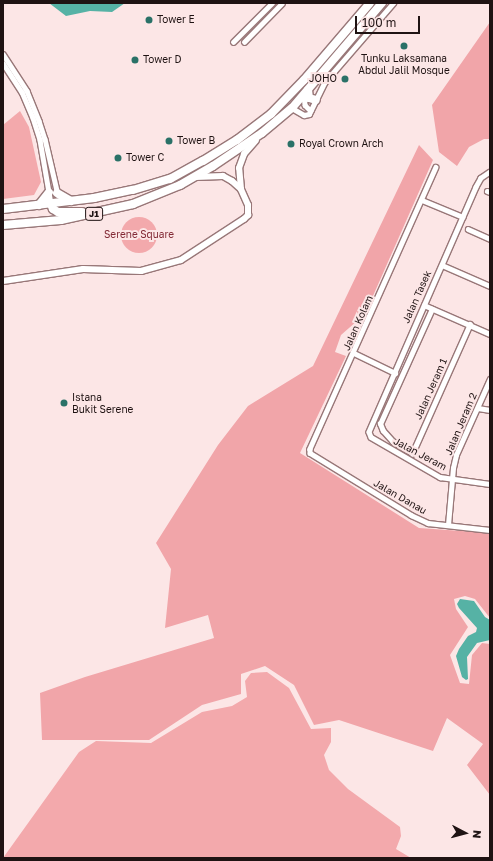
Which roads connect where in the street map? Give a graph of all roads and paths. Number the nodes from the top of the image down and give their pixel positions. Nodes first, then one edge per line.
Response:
1 (272, 3) edge
2 (282, 3) edge
3 (382, 3) edge
4 (393, 3) edge
5 (369, 4) edge
6 (233, 42) dead end
7 (244, 42) dead end
8 (3, 54) edge
9 (3, 63) edge
10 (306, 93) junction
11 (316, 100) junction
12 (292, 108) junction
13 (311, 111) junction
14 (262, 132) junction
15 (436, 167) dead end
16 (490, 172) edge
17 (193, 177) junction
18 (241, 189) junction
19 (53, 192) junction
20 (422, 200) junction
21 (71, 201) junction
22 (55, 204) junction
23 (39, 205) junction
24 (118, 208) junction
25 (3, 209) edge
26 (58, 212) junction
27 (463, 217) junction
28 (4, 225) edge
29 (468, 230) dead end
30 (490, 239) edge
31 (442, 265) junction
32 (3, 281) edge
33 (490, 286) edge
34 (424, 305) junction
35 (432, 308) junction
36 (470, 324) junction
37 (490, 334) edge
38 (354, 353) junction
39 (395, 373) junction
40 (490, 378) edge
41 (478, 408) junction
42 (490, 410) edge
43 (369, 435) joint
44 (310, 453) joint
45 (412, 453) junction
46 (409, 460) junction
47 (452, 479) junction
48 (490, 484) edge
49 (448, 526) junction
50 (490, 530) edge

1 - 6 street
2 - 7 street
3 - 10 highway, J1
4 - 11 street
5 - 21 highway, J1
8 - 19 street
9 - 19 street
10 - 11 highway
10 - 12 highway, J1
10 - 13 street
11 - 13 street
12 - 13 street
12 - 14 highway, J1
14 - 17 highway, J1
14 - 18 street
15 - 20 street, Jalan Kolam
16 - 27 street, Jalan Tasek
17 - 18 street
17 - 24 highway, J1
18 - 32 street
19 - 21 highway
19 - 22 street
19 - 22 street
19 - 23 highway
20 - 27 street
20 - 38 street, Jalan Kolam
21 - 22 highway, J1
22 - 23 highway, J1
22 - 26 highway
23 - 25 highway, J1
24 - 26 highway
24 - 28 highway, J1
26 - 28 highway
27 - 31 street, Jalan Tasek
29 - 30 street
31 - 33 street
31 - 34 street, Jalan Tasek
34 - 35 street
34 - 39 street, Jalan Tasek
35 - 36 street
35 - 45 street, Jalan Tasek
36 - 37 street
36 - 45 street, Jalan Jeram 1
38 - 39 street
38 - 44 street, Jalan Kolam
39 - 43 street, Jalan Tasek
40 - 41 street, Jalan Jeram 2
41 - 42 street
41 - 47 street, Jalan Jeram 2
43 - 46 street, Jalan Jeram
44 - 49 street, Jalan Danau
45 - 46 street, Jalan Jeram 1
46 - 47 street, Jalan Jeram
47 - 48 street, Jalan Jeram
47 - 49 street, Jalan Jeram 2
49 - 50 street, Jalan Danau

